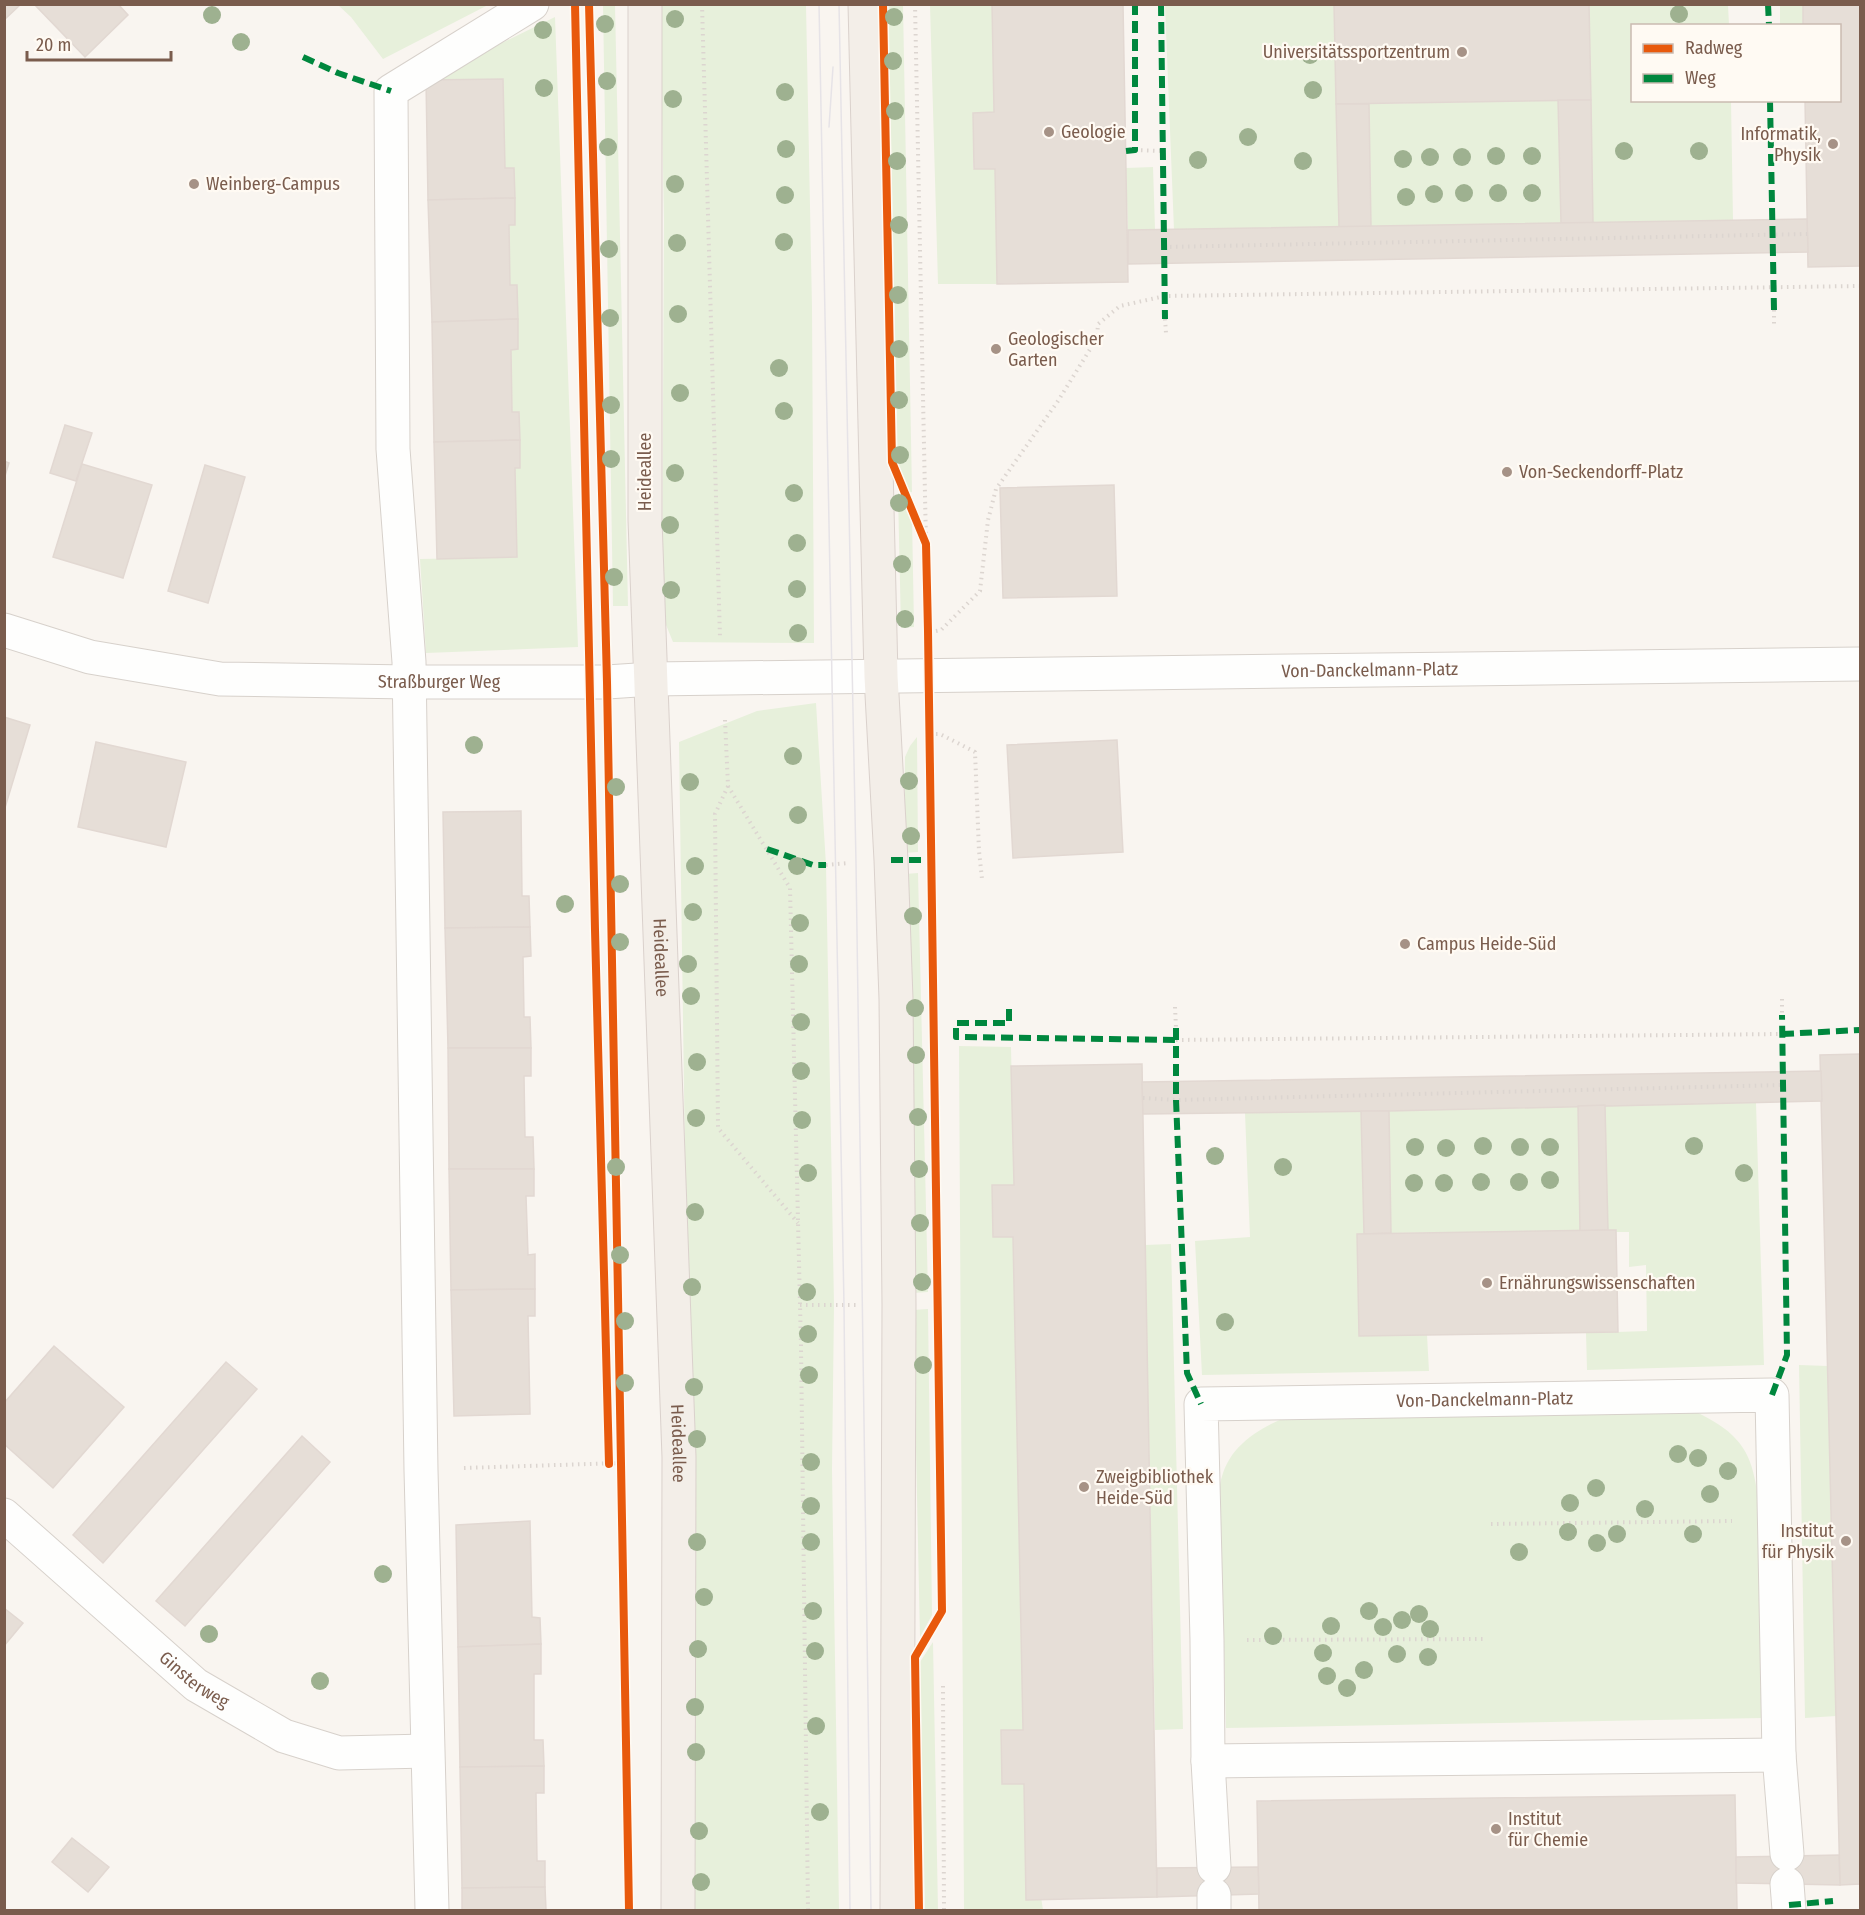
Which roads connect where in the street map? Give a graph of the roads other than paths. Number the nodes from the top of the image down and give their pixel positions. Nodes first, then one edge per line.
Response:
1 (532, 4) edge
2 (645, 4) edge
3 (865, 4) edge
4 (4, 630) edge
5 (1860, 664) edge
6 (880, 676) junction
7 (652, 679) junction
8 (409, 682) junction
9 (4, 1515) edge
10 (427, 1751) junction
11 (1779, 1755) junction
12 (1208, 1761) junction
13 (1788, 1883) edge
14 (1214, 1891) edge
15 (432, 1911) edge
16 (678, 1911) edge
17 (897, 1911) edge

1 - 8 street
2 - 7 main road, Heideallee
3 - 6 main road
4 - 8 street, Straßburger Weg
5 - 6 street, Von-Danckelmann-Platz
6 - 7 street, Straßburger Weg
6 - 17 main road
7 - 8 street, Straßburger Weg
7 - 16 main road, Heideallee
8 - 10 street
9 - 10 street, Ginsterweg
10 - 15 street
11 - 12 street
11 - 12 street, Von-Danckelmann-Platz
11 - 13 street, Von-Danckelmann-Platz
12 - 14 street, Von-Danckelmann-Platz

